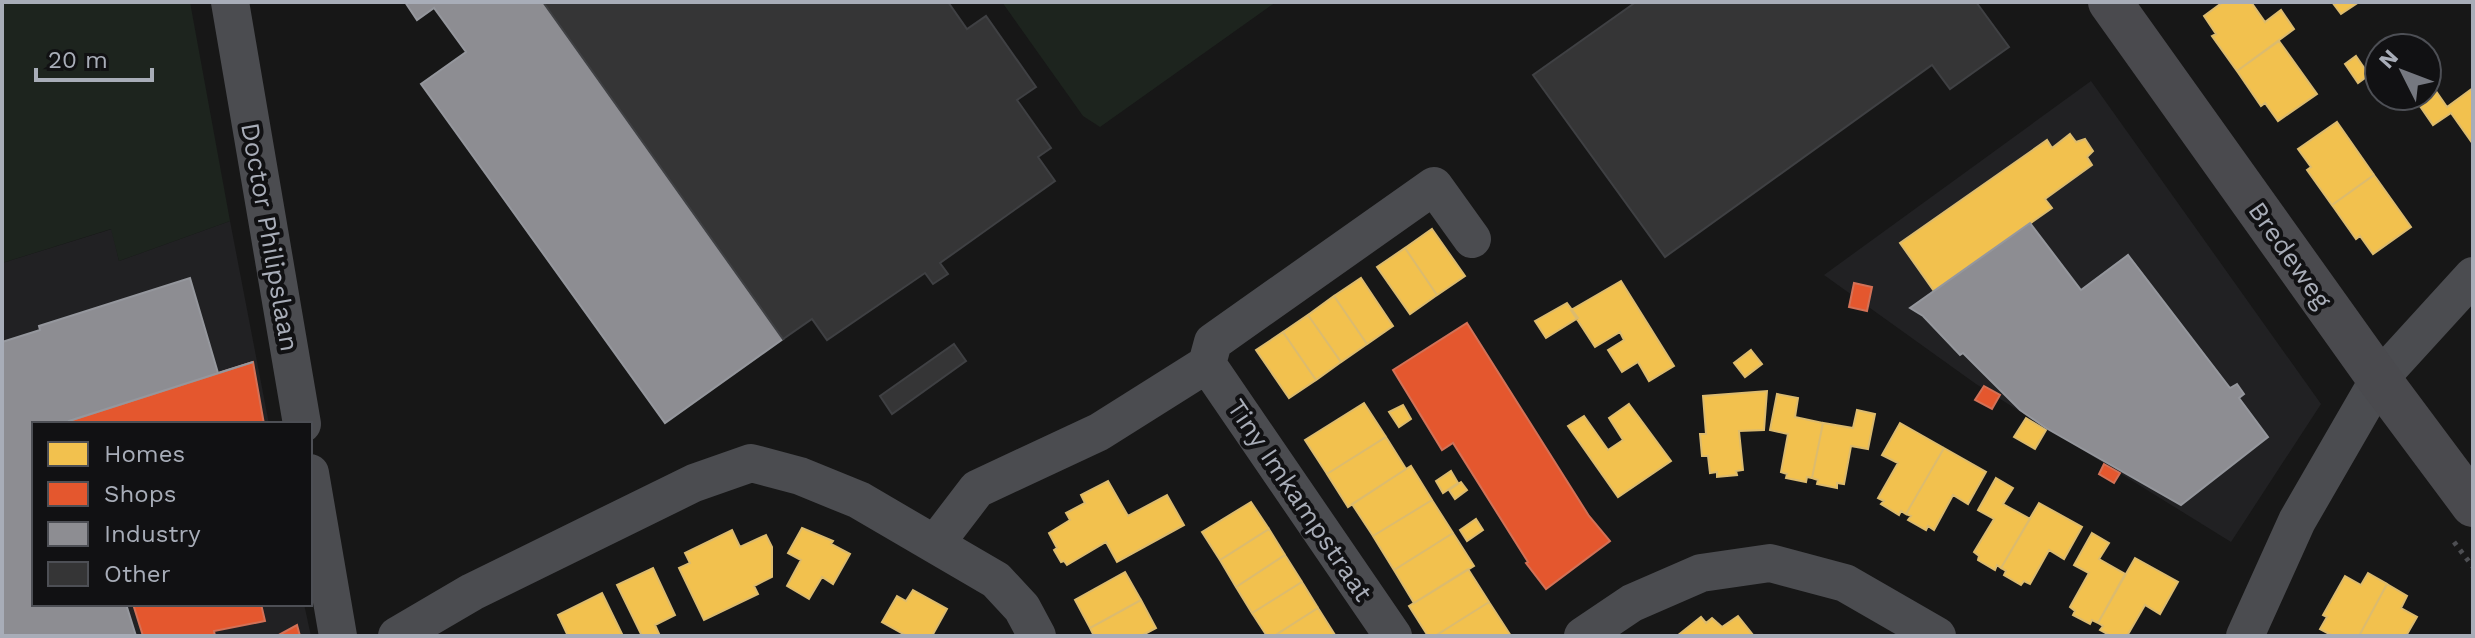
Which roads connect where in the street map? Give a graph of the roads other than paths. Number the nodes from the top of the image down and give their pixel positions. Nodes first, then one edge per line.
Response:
1 (230, 2) edge
2 (2110, 2) edge
3 (1472, 239) dead end
4 (2473, 276) edge
5 (1207, 364) junction
6 (2379, 379) junction
7 (302, 422) edge
8 (312, 485) edge
9 (2473, 505) edge
10 (935, 544) junction
11 (338, 636) edge
12 (397, 636) edge
13 (1037, 636) edge
14 (1393, 636) edge
15 (1583, 636) edge
16 (1937, 636) edge
17 (2245, 636) edge

1 - 7 street, Doctor Philipslaan
2 - 6 street, Bredeweg
3 - 5 street
4 - 6 street
5 - 10 street
5 - 14 street, Tiny Imkampstraat
6 - 9 street, Bredeweg
6 - 17 street
8 - 11 street
10 - 12 street
10 - 13 street
15 - 16 street

